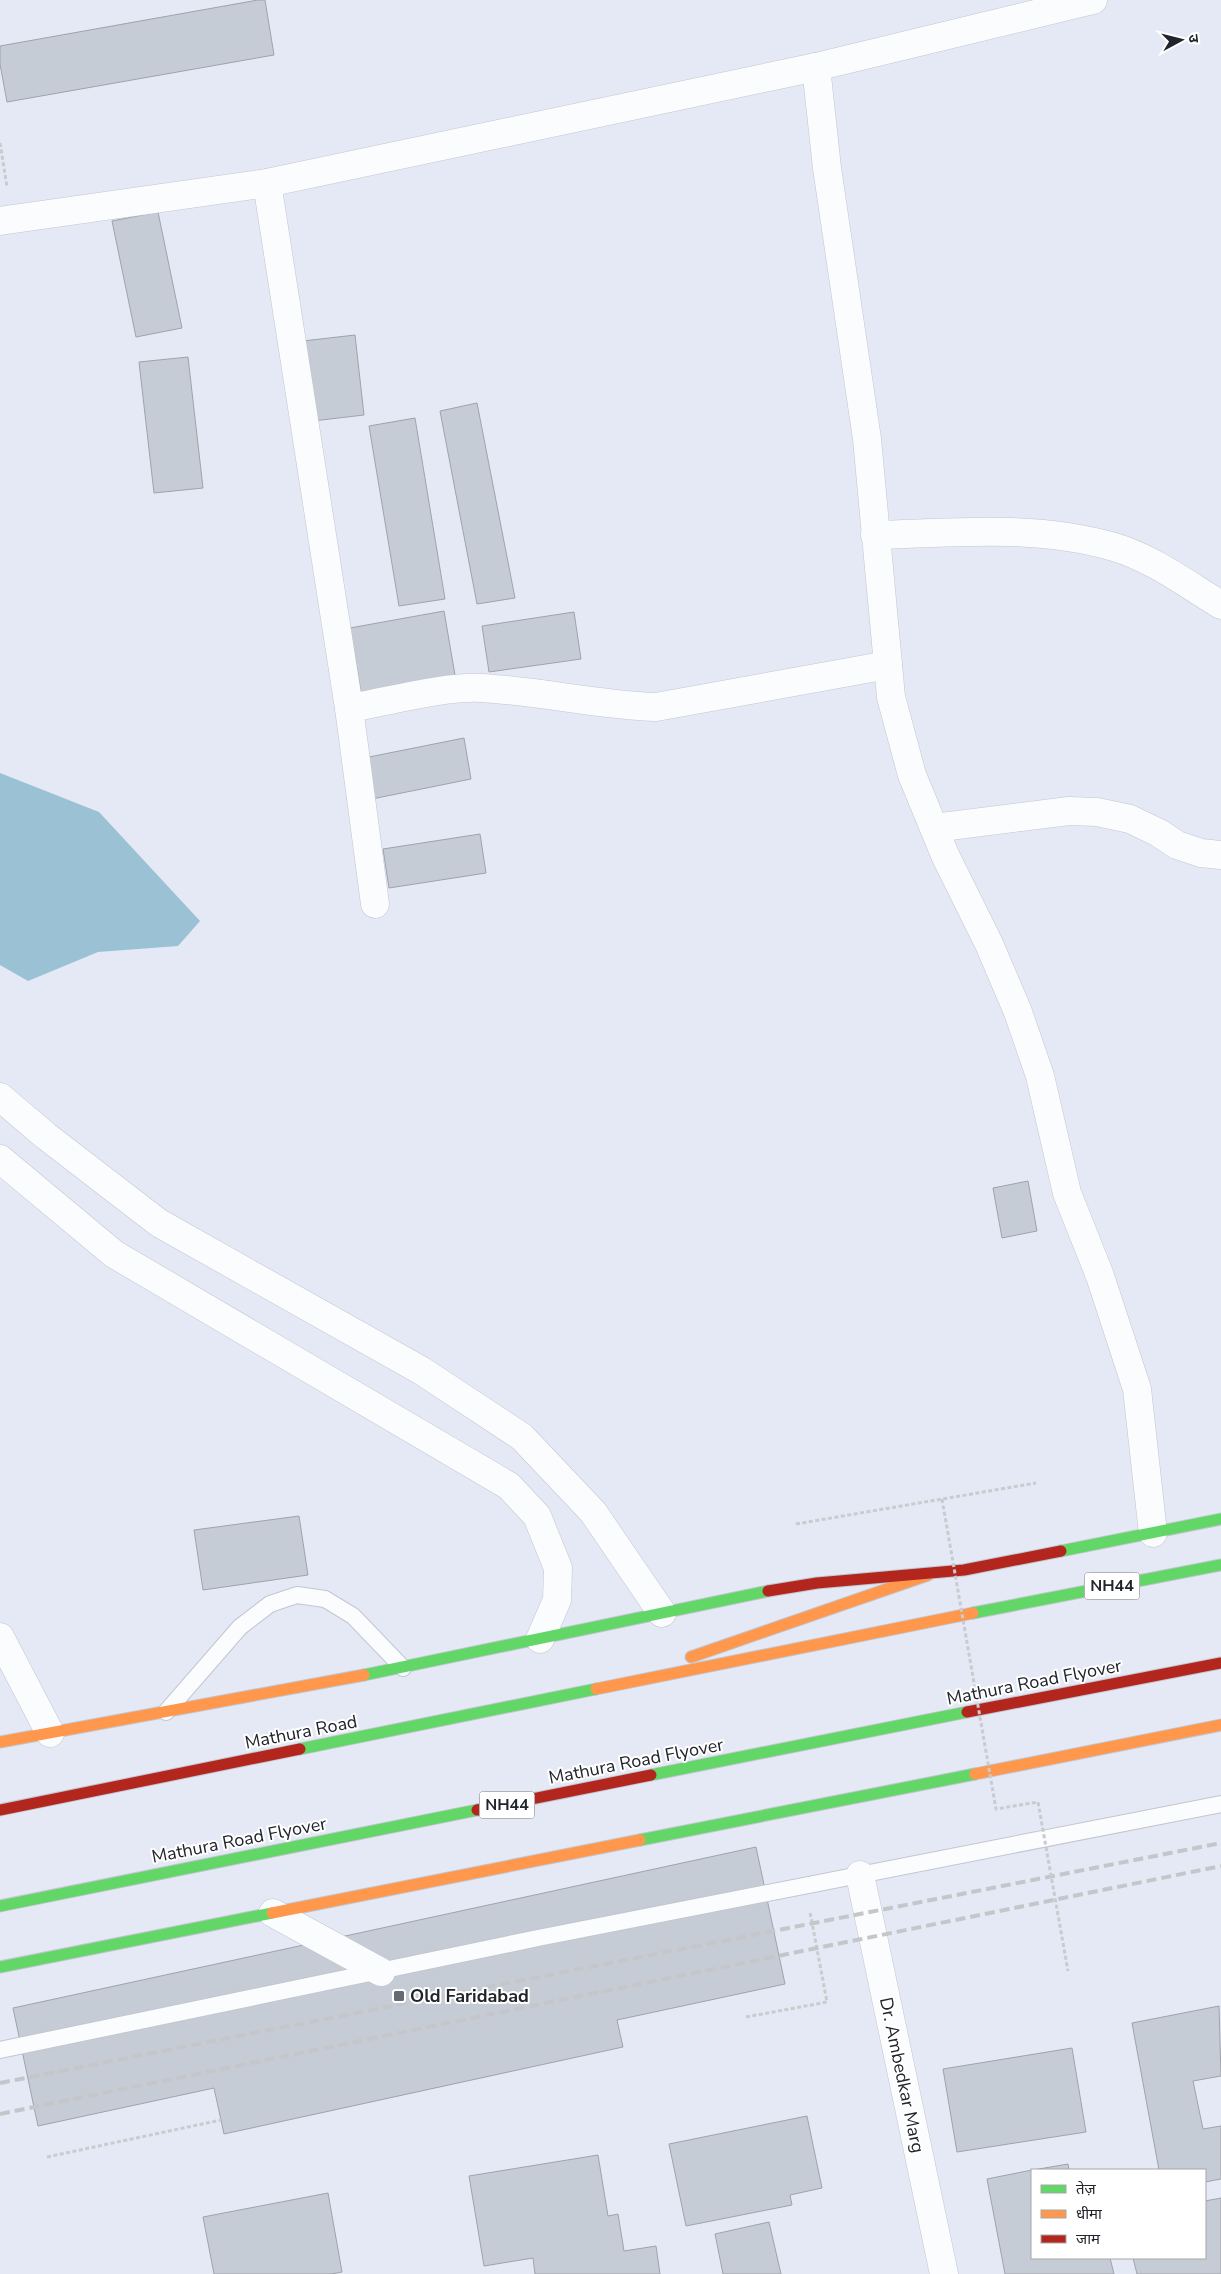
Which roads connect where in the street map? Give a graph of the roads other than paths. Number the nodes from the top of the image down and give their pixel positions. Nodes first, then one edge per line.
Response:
1 (1093, 0) edge
2 (816, 67) junction
3 (267, 182) junction
4 (6, 220) edge
5 (875, 535) junction
6 (1221, 605) edge
7 (888, 665) junction
8 (349, 708) junction
9 (934, 828) junction
10 (1221, 855) edge
11 (375, 904) dead end
12 (0, 1097) edge
13 (0, 1159) edge
14 (1221, 1519) edge
15 (1153, 1533) junction
16 (1221, 1566) edge
17 (928, 1575) junction
18 (662, 1613) junction
19 (0, 1637) edge
20 (540, 1639) junction
21 (1221, 1664) edge
22 (403, 1668) junction
23 (610, 1688) junction
24 (165, 1714) junction
25 (1221, 1725) edge
26 (50, 1733) junction
27 (0, 1742) edge
28 (1221, 1804) edge
29 (0, 1810) edge
30 (860, 1876) junction
31 (0, 1906) edge
32 (273, 1913) junction
33 (0, 1967) edge
34 (381, 1972) junction
35 (0, 2050) edge
36 (944, 2274) edge

1 - 2 street
2 - 3 street
2 - 5 street
3 - 4 street
3 - 8 street
5 - 6 street
5 - 7 street
7 - 8 street
7 - 9 street
8 - 11 street
9 - 10 street
9 - 15 street
12 - 18 street
13 - 20 street
14 - 15 main road
15 - 17 main road
16 - 23 main road, NH44
17 - 18 main road
17 - 23 main road
18 - 20 main road
19 - 26 street
20 - 22 main road
21 - 31 main road, Mathura Road Flyover / NH44
22 - 24 main road
22 - 24 lane
23 - 29 main road, Mathura Road / NH44
24 - 26 main road
25 - 32 main road
26 - 27 main road
28 - 30 lane
30 - 34 lane
30 - 36 street, Dr. Ambedkar Marg
32 - 33 main road
32 - 34 street
34 - 35 lane

